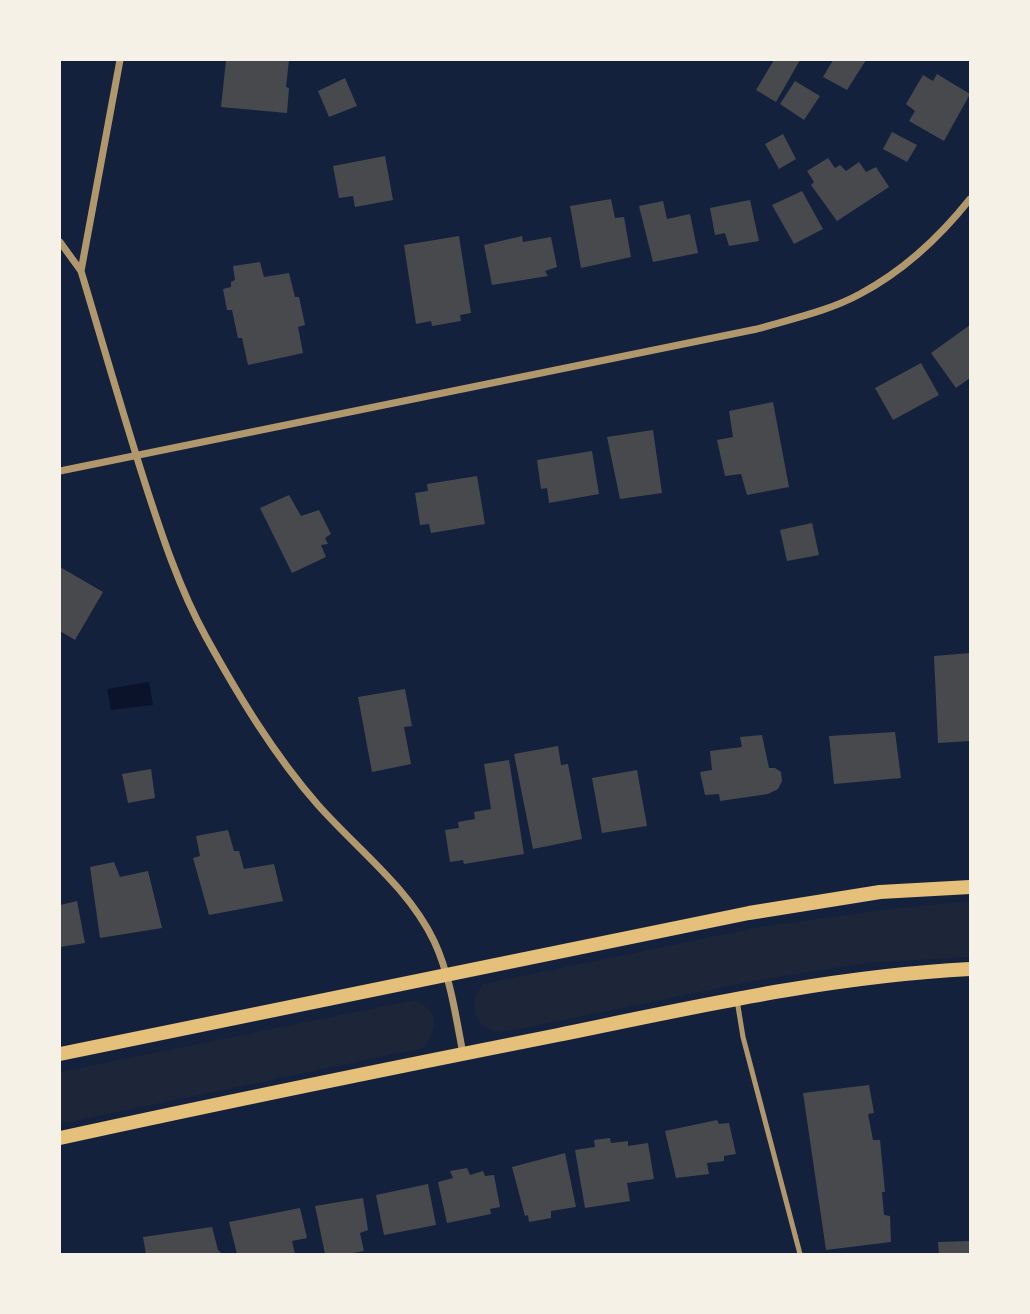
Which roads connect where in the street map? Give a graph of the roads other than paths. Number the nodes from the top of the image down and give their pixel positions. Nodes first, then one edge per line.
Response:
1 (120, 60) edge
2 (971, 199) edge
3 (60, 242) edge
4 (81, 271) junction
5 (136, 456) junction
6 (60, 471) edge
7 (971, 887) edge
8 (971, 969) edge
9 (445, 974) junction
10 (737, 1000) junction
11 (60, 1054) edge
12 (463, 1054) junction
13 (60, 1138) edge
14 (800, 1255) edge

1 - 4 street
2 - 5 street
3 - 4 street
4 - 5 street
5 - 6 street
5 - 9 street
7 - 9 main road
8 - 10 main road
9 - 11 main road
9 - 12 street
10 - 12 main road
10 - 14 lane
12 - 13 main road

